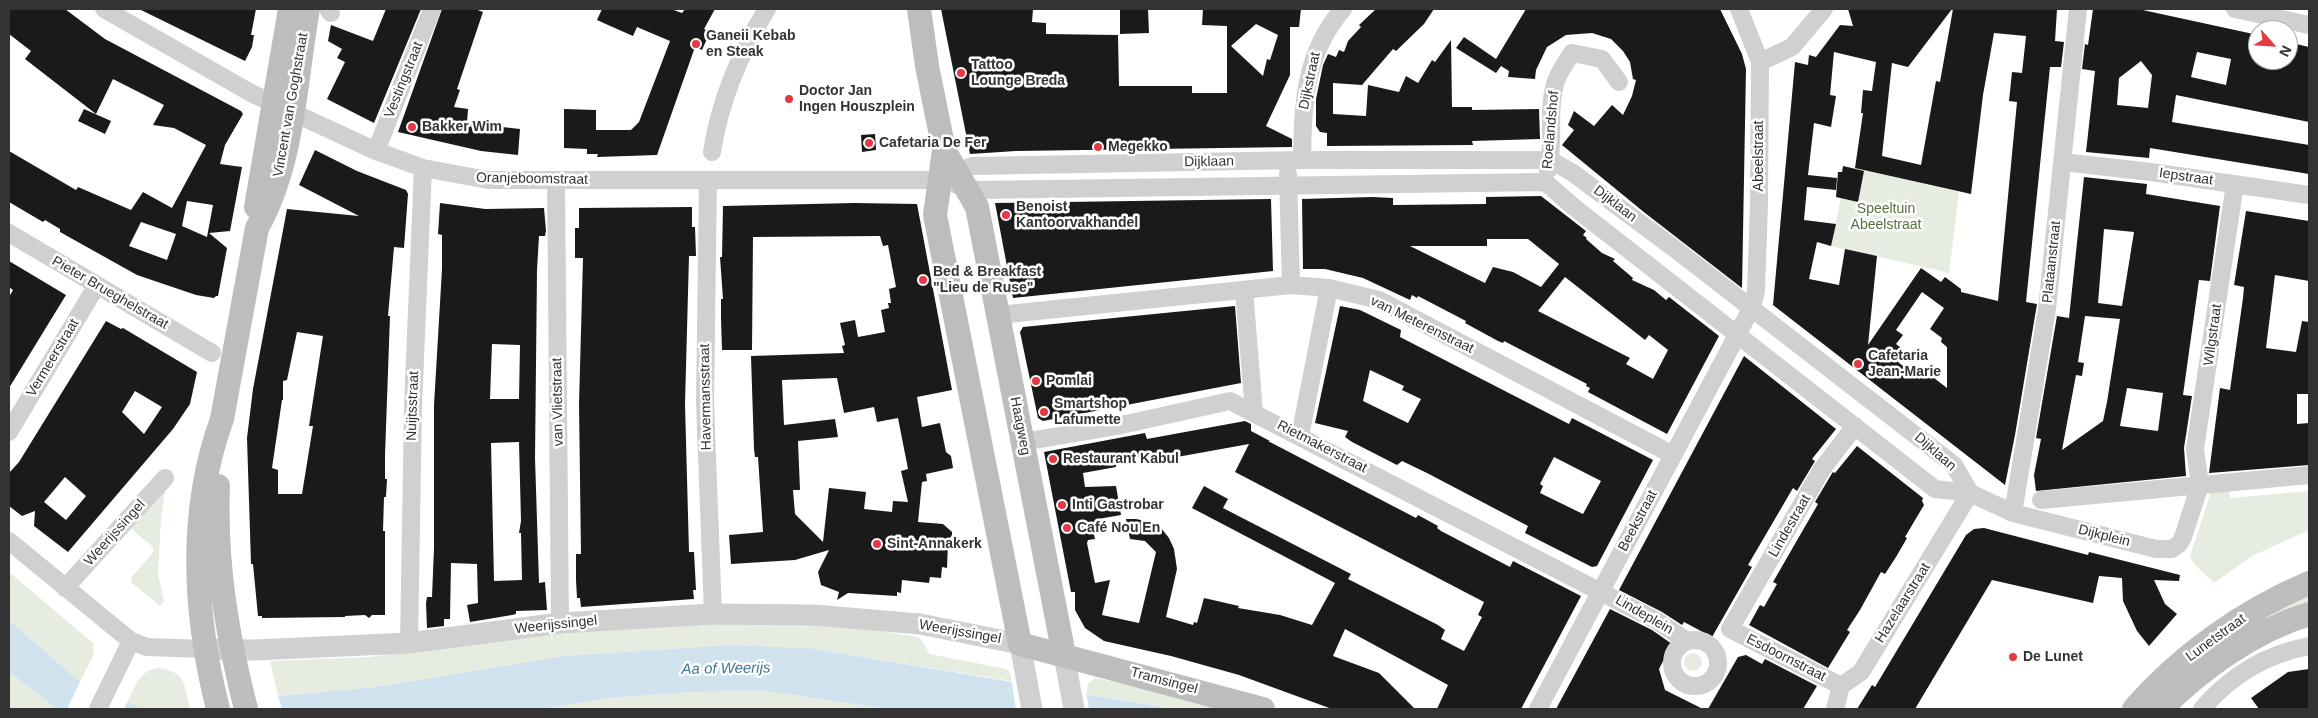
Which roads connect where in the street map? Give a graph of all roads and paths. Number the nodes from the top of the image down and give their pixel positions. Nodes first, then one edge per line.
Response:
1 (104, 9) edge
2 (290, 9) edge
3 (308, 9) edge
4 (432, 9) edge
5 (767, 9) edge
6 (919, 9) edge
7 (1342, 9) edge
8 (1739, 9) edge
9 (1824, 9) edge
10 (2078, 9) edge
11 (2235, 9) edge
12 (2309, 25) edge
13 (1760, 62) junction
14 (1619, 82) dead end
15 (282, 108) junction
16 (376, 150) junction
17 (712, 152) dead end
18 (1295, 160) junction
19 (1550, 160) junction
20 (2063, 162) junction
21 (423, 168) junction
22 (556, 180) junction
23 (708, 180) junction
24 (954, 180) junction
25 (1545, 182) junction
26 (2235, 184) junction
27 (1289, 185) junction
28 (2309, 195) edge
29 (9, 233) edge
30 (97, 285) junction
31 (1291, 285) junction
32 (1329, 288) junction
33 (1244, 290) junction
34 (1752, 307) junction
35 (998, 315) junction
36 (1738, 333) junction
37 (212, 353) dead end
38 (1254, 412) junction
39 (222, 419) junction
40 (1855, 426) junction
41 (9, 432) edge
42 (1300, 436) junction
43 (1023, 442) junction
44 (1673, 455) junction
45 (2309, 475) edge
46 (165, 478) dead end
47 (2200, 485) junction
48 (1970, 493) junction
49 (2041, 500) dead end
50 (2013, 513) junction
51 (9, 542) edge
52 (2309, 582) edge
53 (66, 588) junction
54 (1601, 591) junction
55 (713, 614) junction
56 (2309, 614) edge
57 (560, 623) junction
58 (1730, 629) joint
59 (131, 641) junction
60 (1687, 641) dead end
61 (409, 643) junction
62 (1020, 644) junction
63 (2309, 646) edge
64 (205, 649) junction
65 (232, 649) junction
66 (1064, 655) junction
67 (1841, 686) junction
68 (98, 709) edge
69 (218, 709) edge
70 (246, 709) edge
71 (1032, 709) edge
72 (1074, 709) edge
73 (1263, 709) edge
74 (1538, 709) edge
75 (1836, 709) edge
76 (2134, 709) edge
77 (2161, 709) edge
78 (2202, 709) edge

1 - 15 street, Oranjeboomstraat
2 - 15 main road, Vincent van Goghstraat
3 - 15 main road, Vincent van Goghstraat
4 - 16 street, Vestingstraat
5 - 17 street
6 - 24 main road
7 - 18 street, Dijkstraat
8 - 13 street, Abeelstraat
9 - 13 street
10 - 20 street, Plataanstraat
11 - 12 street
13 - 34 street, Abeelstraat
14 - 19 street, Roelandshof
15 - 16 street, Oranjeboomstraat
15 - 39 main road, Vincent van Goghstraat
16 - 21 street, Oranjeboomstraat
18 - 19 street, Dijklaan
18 - 24 street, Dijklaan
18 - 27 street, Dijkstraat
19 - 25 street, Roelandshof
19 - 34 street, Dijklaan
20 - 26 street, Iepstraat
20 - 50 street, Plataanstraat
21 - 22 street, Oranjeboomstraat
21 - 61 street, Nuijtsstraat
22 - 23 street, Oranjeboomstraat
22 - 57 street, van Vlietstraat
23 - 24 street, Oranjeboomstraat
23 - 55 street, Havermansstraat
24 - 27 street, Dijklaan
24 - 35 main road, Haagweg
24 - 62 main road
25 - 27 street, Dijklaan
25 - 36 street, Dijklaan
26 - 28 street, Iepstraat
26 - 47 street, Wilgstraat
27 - 31 street, Dijkstraat
29 - 30 street, Pieter Brueghelstraat
30 - 37 street, Pieter Brueghelstraat
30 - 41 street, Vermeerstraat
31 - 32 street, van Meterenstraat
31 - 33 street, van Meterenstraat
32 - 42 street
32 - 44 street, van Meterenstraat
33 - 35 street, van Meterenstraat
33 - 38 street
34 - 36 street, Abeelstraat
34 - 48 street, Dijklaan
35 - 43 main road, Haagweg
36 - 40 street, Dijklaan
36 - 44 street, Beekstraat
38 - 42 street, Rietmakerstraat
38 - 43 street, Rietmakerstraat
39 - 64 main road, Vincent van Goghstraat
39 - 65 main road, Vincent van Goghstraat
40 - 48 street, Dijklaan
40 - 58 street, Lindestraat
42 - 54 street, Rietmakerstraat
43 - 66 main road, Haagweg
44 - 54 street, Beekstraat
45 - 47 street
46 - 53 street, Weerijssingel
47 - 49 street
47 - 50 street, Dijkplein
48 - 50 street, Dijkplein
48 - 67 street, Hazelaarstraat
51 - 53 street, Weerijssingel
52 - 76 main road, Lunetstraat
53 - 59 street, Weerijssingel
54 - 60 street, Lindeplein
54 - 74 street, Beekstraat
55 - 57 street, Weerijssingel
55 - 62 street, Weerijssingel
56 - 77 main road, Lunetstraat
57 - 61 street, Weerijssingel
58 - 67 street, Esdoornstraat
59 - 64 street, Weerijssingel
59 - 68 street
61 - 65 street, Weerijssingel
62 - 66 main road, Weerijssingel
62 - 71 street
63 - 78 street
64 - 65 street, Weerijssingel
64 - 69 main road, Vincent van Goghstraat
65 - 70 main road, Vincent van Goghstraat
66 - 72 street, Haagweg
66 - 73 main road, Tramsingel
67 - 75 street

